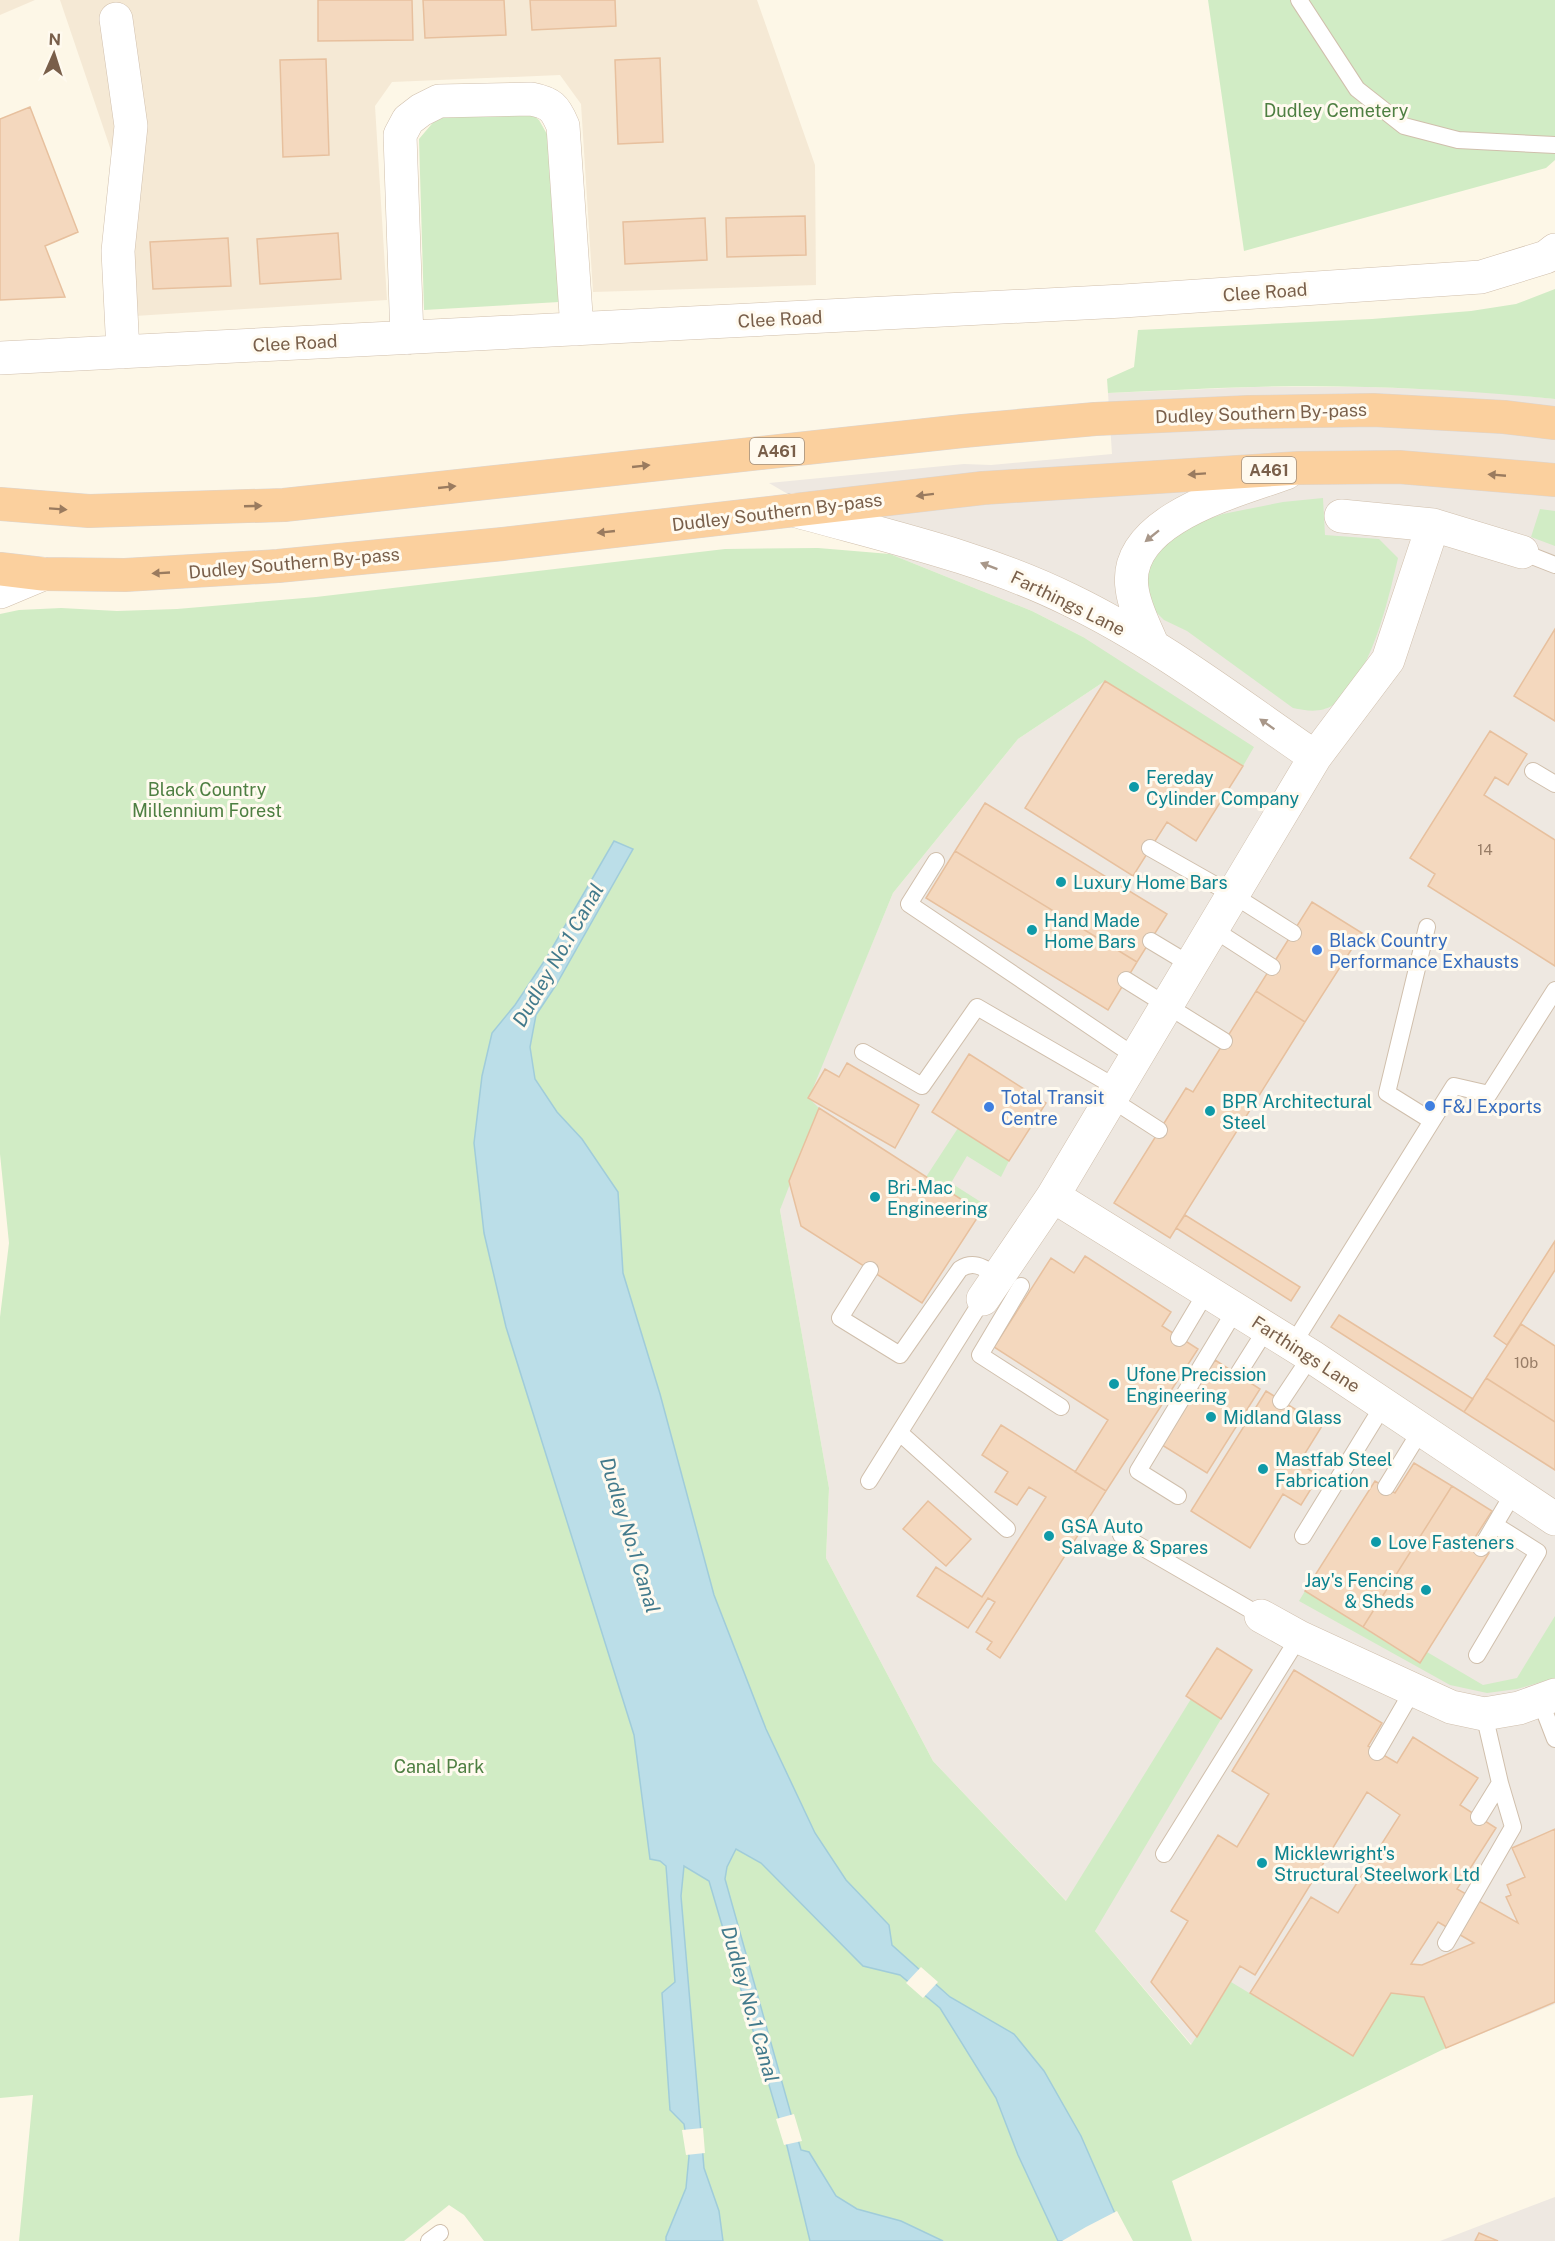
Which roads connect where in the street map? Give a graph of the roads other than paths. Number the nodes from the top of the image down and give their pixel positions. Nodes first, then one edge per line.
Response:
1 (1299, 0) edge
2 (116, 19) dead end
3 (1555, 145) edge
4 (1555, 250) edge
5 (577, 329) junction
6 (407, 338) junction
7 (123, 352) junction
8 (0, 358) edge
9 (1555, 423) edge
10 (1299, 468) junction
11 (1555, 480) edge
12 (0, 504) edge
13 (793, 510) junction
14 (1341, 516) dead end
15 (1433, 525) junction
16 (1522, 552) joint
17 (1555, 565) edge
18 (0, 569) edge
19 (43, 574) junction
20 (0, 592) edge
21 (1152, 644) junction
22 (1315, 757) junction
23 (1533, 771) dead end
24 (1555, 784) edge
25 (1150, 848) dead end
26 (936, 861) dead end
27 (1233, 895) junction
28 (1427, 927) dead end
29 (1213, 929) junction
30 (1293, 933) dead end
31 (1151, 940) dead end
32 (1191, 965) junction
33 (1272, 967) dead end
34 (1126, 980) dead end
35 (1555, 990) edge
36 (1166, 1006) junction
37 (1224, 1041) dead end
38 (863, 1052) dead end
39 (1136, 1057) junction
40 (1114, 1093) junction
41 (1432, 1121) junction
42 (1159, 1130) dead end
43 (1053, 1196) junction
44 (870, 1270) dead end
45 (1006, 1285) junction
46 (1207, 1291) junction
47 (1236, 1309) junction
48 (1179, 1338) dead end
49 (1290, 1343) junction
50 (1238, 1374) dead end
51 (1281, 1401) dead end
52 (1384, 1404) junction
53 (1061, 1407) dead end
54 (1421, 1430) junction
55 (900, 1433) junction
56 (869, 1481) dead end
57 (1386, 1487) dead end
58 (1514, 1492) junction
59 (1178, 1496) dead end
60 (1555, 1519) edge
61 (1495, 1525) junction
62 (1007, 1529) dead end
63 (1121, 1535) dead end
64 (1303, 1536) dead end
65 (1481, 1548) dead end
66 (1261, 1616) joint
67 (1299, 1637) junction
68 (1477, 1655) dead end
69 (1413, 1690) junction
70 (1548, 1697) edge
71 (1484, 1714) junction
72 (1555, 1739) edge
73 (1377, 1752) dead end
74 (1500, 1783) junction
75 (1479, 1817) dead end
76 (1164, 1854) dead end
77 (1446, 1943) dead end

1 - 3 lane
2 - 7 street
4 - 5 street, Clee Road
5 - 6 street, Clee Road
5 - 6 street
6 - 7 street, Clee Road
7 - 8 street, Clee Road
12 -> 9 highway, Dudley Southern By-pass / A461
11 -> 10 highway, Dudley Southern By-pass / A461
10 -> 13 highway, Dudley Southern By-pass / A461
10 -> 21 street
13 -> 19 highway, Dudley Southern By-pass / A461
21 -> 13 street, Farthings Lane
14 - 15 street
15 - 16 street
15 - 22 street
16 - 17 lane
18 - 19 highway, Dudley Southern By-pass / A461
19 - 20 street
22 -> 21 street, Farthings Lane
22 - 27 street
23 - 24 lane
25 - 27 lane
26 - 39 lane
27 - 29 street
27 - 30 lane
28 - 41 lane
29 - 32 street
29 - 33 lane
31 - 32 lane
32 - 36 street
34 - 36 lane
35 - 41 lane
36 - 37 lane
36 - 39 street
38 - 40 lane
39 - 40 street
40 - 42 lane
40 - 43 street
41 - 49 lane
43 - 45 street
43 - 46 street, Farthings Lane
44 - 45 lane
45 - 53 lane
45 - 55 lane
46 - 47 street, Farthings Lane
46 - 48 lane
47 - 49 street, Farthings Lane
47 - 59 lane
49 - 50 lane
49 - 51 lane
49 - 52 street, Farthings Lane
52 - 54 street, Farthings Lane
52 - 64 lane
54 - 57 lane
54 - 58 street, Farthings Lane
55 - 56 lane
55 - 62 lane
58 - 60 street, Farthings Lane
58 - 61 lane
61 - 65 lane
61 - 68 lane
63 - 66 lane
66 - 67 street
67 - 69 street
67 - 76 lane
69 - 71 street
69 - 73 lane
70 - 71 street
70 - 72 lane
71 - 74 lane
74 - 75 lane
74 - 77 lane

